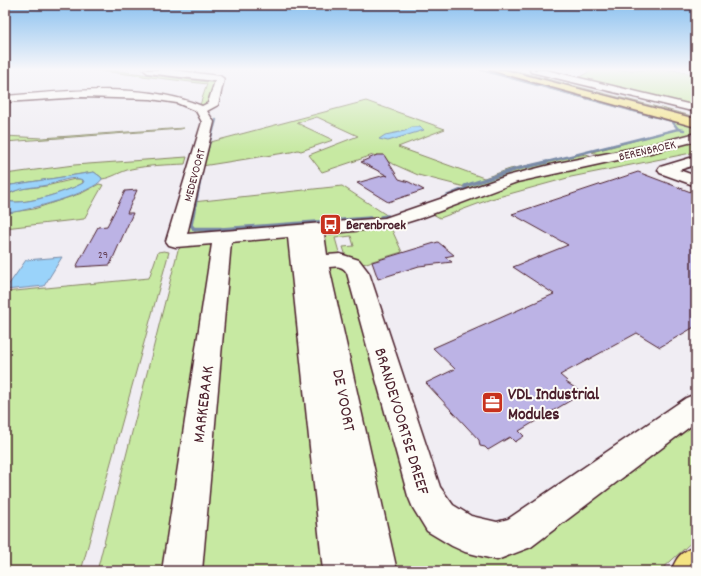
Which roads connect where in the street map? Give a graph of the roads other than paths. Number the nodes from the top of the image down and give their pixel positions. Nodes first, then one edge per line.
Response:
1 (50, 97) edge
2 (159, 97) edge
3 (215, 97) edge
4 (596, 97) edge
5 (621, 97) edge
6 (646, 97) edge
7 (5, 99) edge
8 (696, 109) edge
9 (201, 110) junction
10 (696, 116) edge
11 (696, 123) edge
12 (696, 137) edge
13 (306, 230) junction
14 (222, 237) junction
15 (176, 241) joint
16 (310, 263) junction
17 (696, 406) edge
18 (696, 566) edge
19 (182, 571) edge
20 (343, 571) edge
21 (377, 571) edge
22 (691, 571) edge

1 - 7 street
2 - 9 street
3 - 9 street
4 - 11 main road
5 - 10 main road
6 - 8 street
9 - 15 street, MEDEVOORT
12 - 13 street, BERENBROEK
13 - 14 street, BERENBROEK
13 - 16 street, DE VOORT
14 - 15 street, BERENBROEK
14 - 19 street, MARKEBAAK
16 - 17 street, BRANDEVOORTSE DREEF
16 - 20 street, DE VOORT
16 - 21 street, DE VOORT
18 - 22 main road

